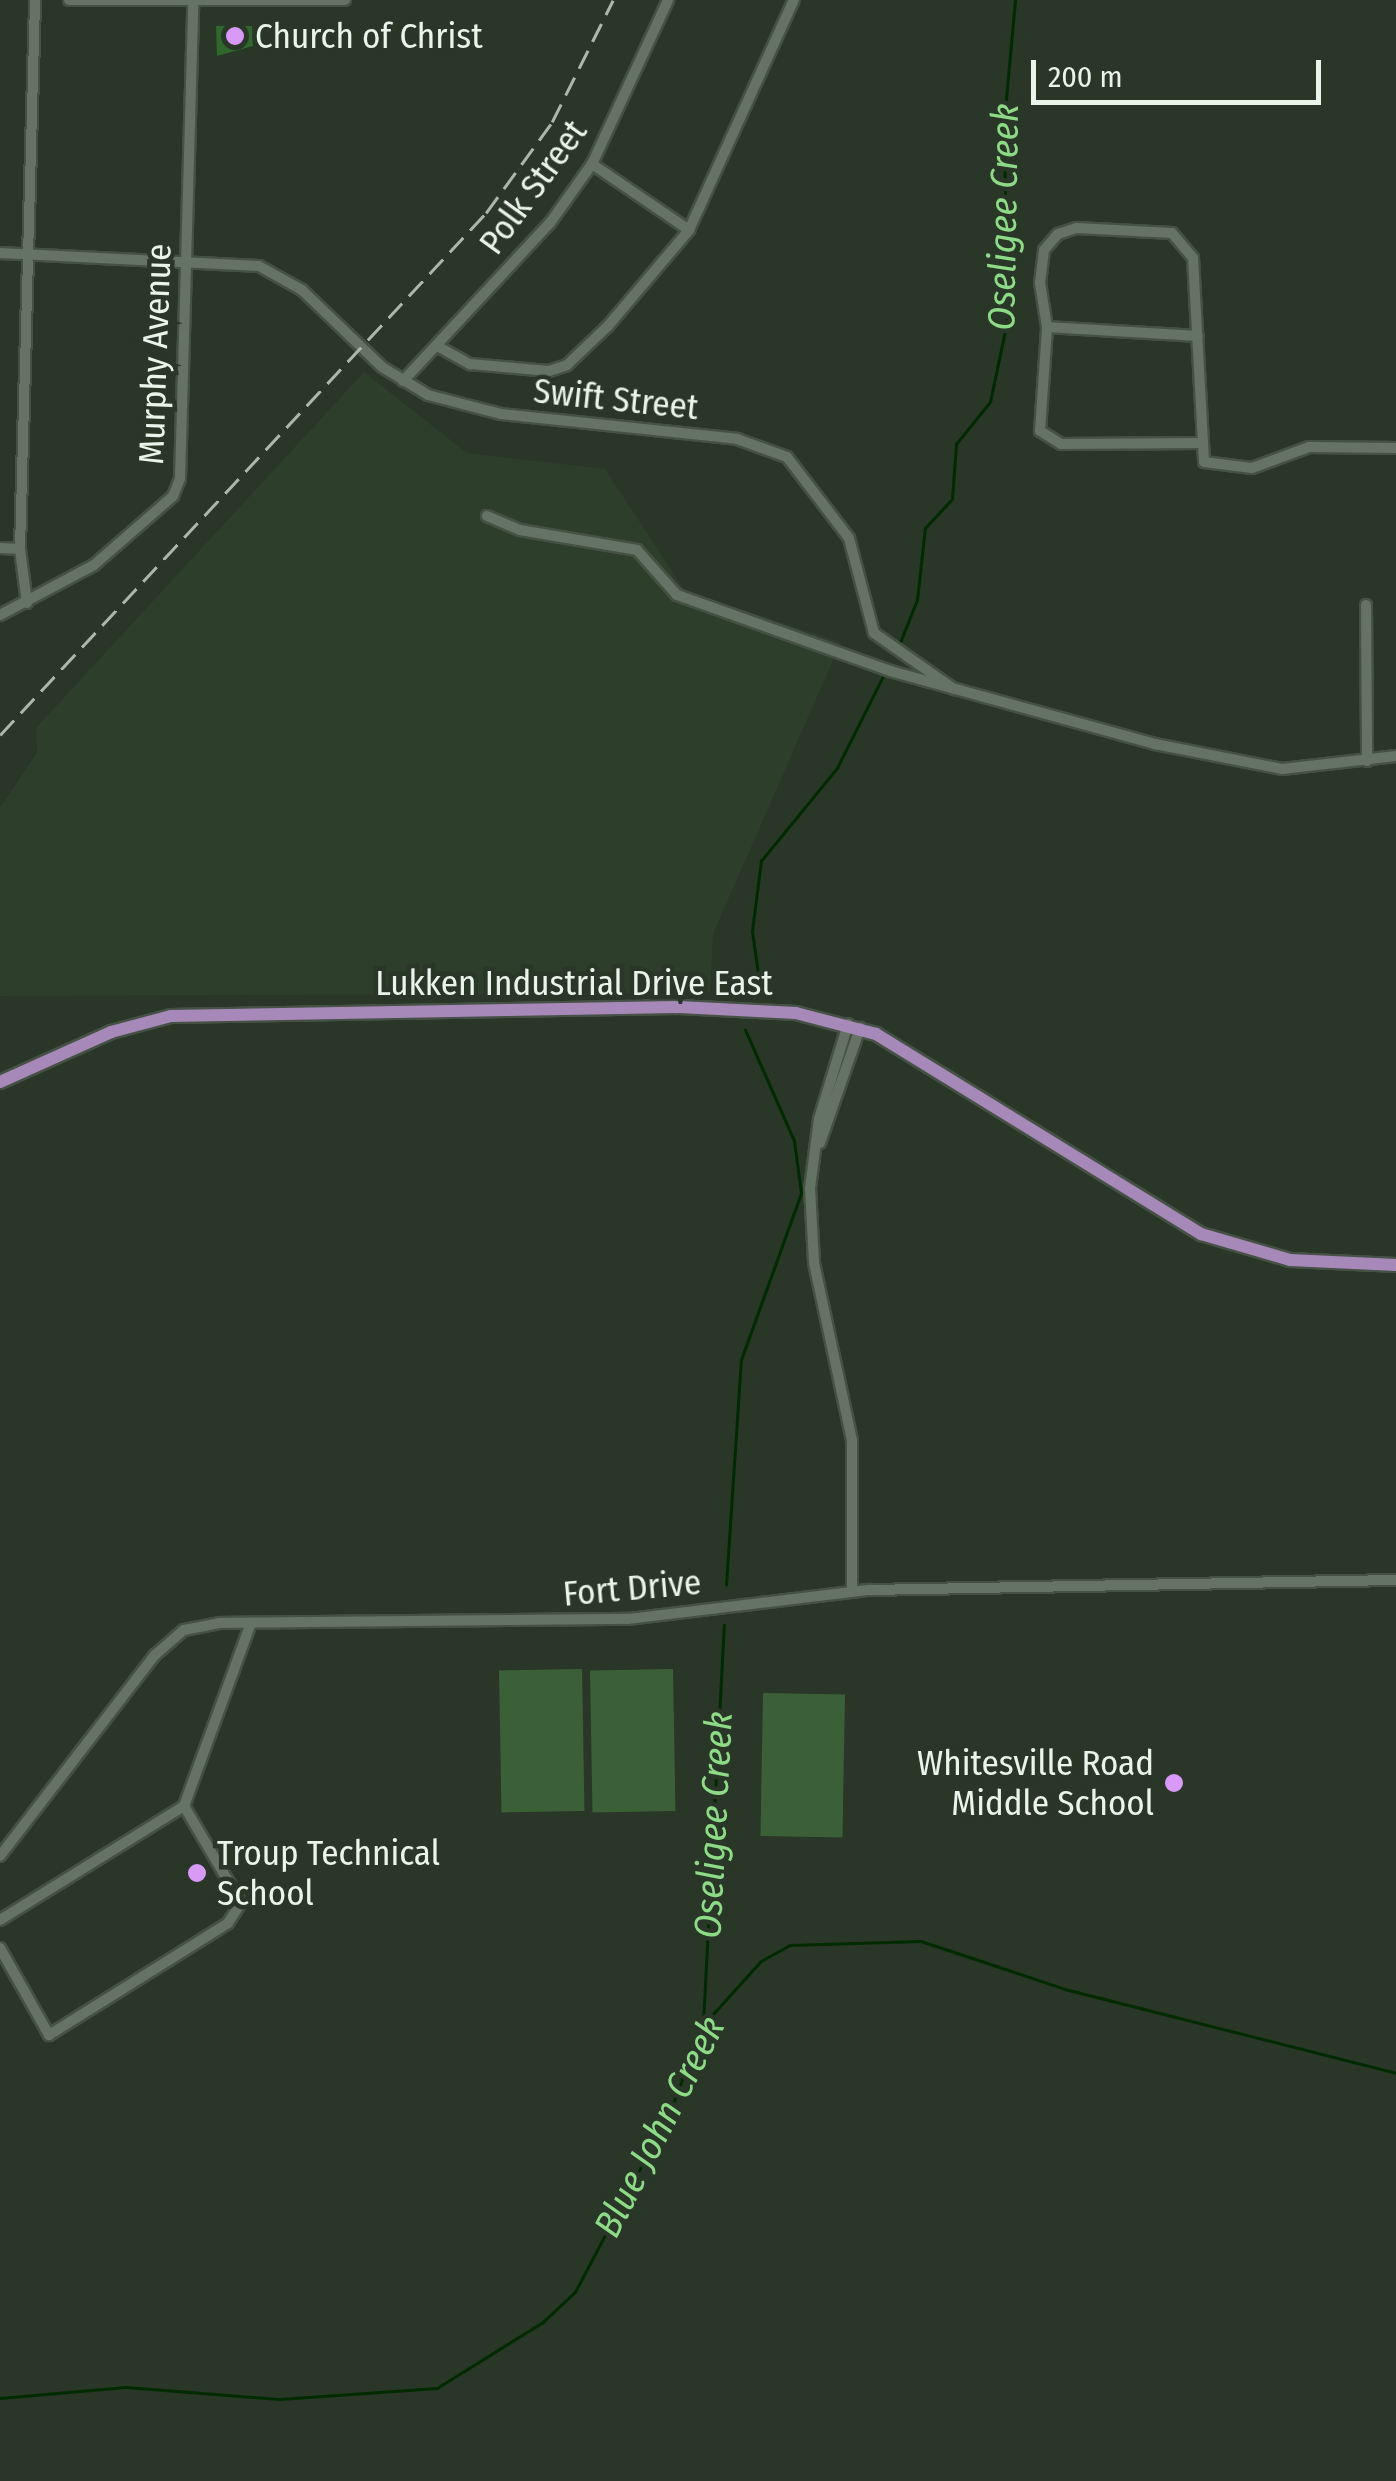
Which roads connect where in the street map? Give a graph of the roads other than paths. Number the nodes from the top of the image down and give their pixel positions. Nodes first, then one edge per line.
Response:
1 (35, 0) edge
2 (69, 0) edge
3 (192, 0) edge
4 (345, 0) edge
5 (668, 0) edge
6 (794, 0) edge
7 (592, 164) junction
8 (688, 230) junction
9 (0, 253) edge
10 (25, 254) junction
11 (186, 259) junction
12 (1047, 327) junction
13 (1198, 336) junction
14 (437, 346) junction
15 (403, 380) junction
16 (1200, 444) junction
17 (1396, 448) edge
18 (487, 516) dead end
19 (0, 548) edge
20 (20, 548) junction
21 (27, 603) junction
22 (1366, 605) dead end
23 (0, 615) edge
24 (954, 688) junction
25 (1396, 756) edge
26 (1367, 761) junction
27 (854, 1026) junction
28 (0, 1082) edge
29 (1396, 1266) edge
30 (1396, 1582) edge
31 (852, 1592) junction
32 (251, 1623) junction
33 (184, 1806) junction
34 (0, 1856) edge
35 (0, 1920) edge
36 (0, 1948) edge

1 - 10 street
2 - 3 street
3 - 4 street
3 - 11 street, Murphy Avenue
5 - 7 street, Polk Street
6 - 8 street
7 - 8 street
7 - 14 street, Polk Street
8 - 14 street
9 - 10 street, Swift Street
10 - 11 street, Swift Street
10 - 20 street
11 - 15 street, Swift Street
11 - 21 street, Murphy Avenue
12 - 13 street
12 - 13 street
12 - 16 street
13 - 16 street
14 - 15 street, Polk Street
15 - 24 street, Swift Street
16 - 17 street
18 - 24 street, Swift Street
19 - 20 street
20 - 21 street
21 - 23 street, Murphy Avenue
22 - 26 street
24 - 26 street, Swift Street
25 - 26 street, Swift Street
27 - 28 main road, Lukken Industrial Drive East
27 - 29 main road, Lukken Industrial Drive East
27 - 31 street
30 - 31 street, Fort Drive
31 - 32 street, Fort Drive
32 - 33 street
32 - 34 street, Fort Drive
33 - 35 street
33 - 36 street

